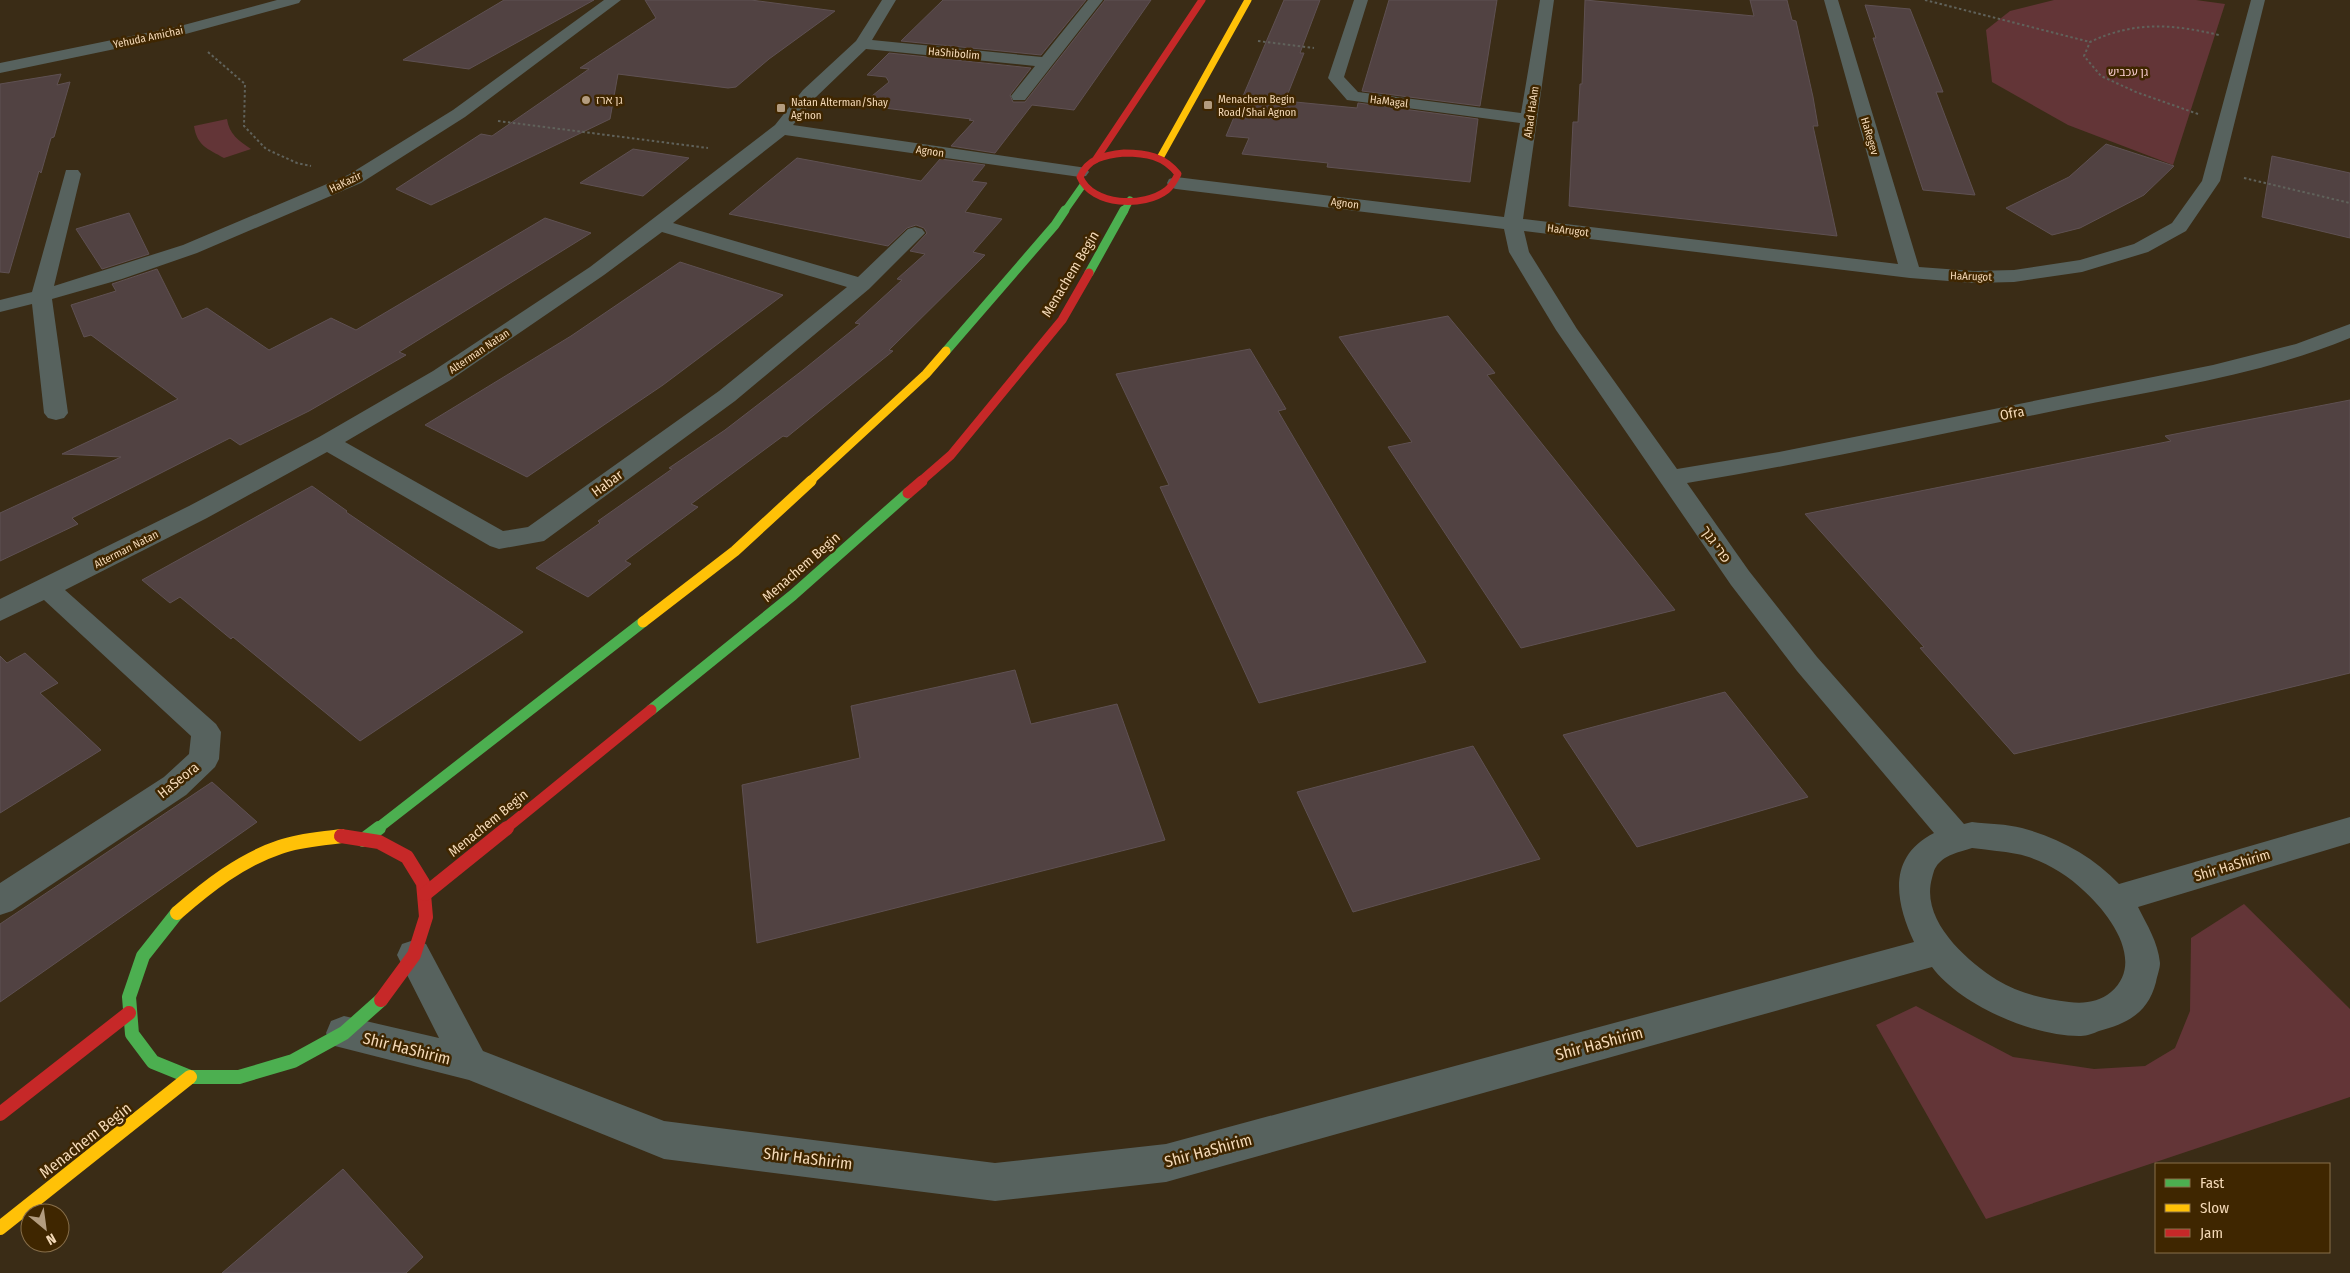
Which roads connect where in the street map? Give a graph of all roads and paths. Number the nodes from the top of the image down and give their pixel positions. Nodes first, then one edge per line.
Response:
1 (294, 0) edge
2 (614, 0) edge
3 (889, 0) edge
4 (1096, 0) edge
5 (1202, 0) edge
6 (1248, 0) edge
7 (1361, 0) edge
8 (1547, 0) edge
9 (1831, 0) edge
10 (1925, 0) edge
11 (2258, 0) edge
12 (182, 30) junction
13 (1226, 38) junction
14 (2247, 40) junction
15 (2090, 42) junction
16 (862, 44) junction
17 (1345, 51) junction
18 (1047, 62) junction
19 (0, 68) edge
20 (1019, 96) dead end
21 (458, 116) junction
22 (1530, 118) junction
23 (2225, 122) junction
24 (781, 129) junction
25 (750, 154) junction
26 (1160, 158) junction
27 (1096, 159) junction
28 (2214, 171) junction
29 (72, 174) dead end
30 (361, 175) junction
31 (1081, 179) junction
32 (1176, 183) junction
33 (1130, 200) junction
34 (2350, 203) edge
35 (1513, 224) junction
36 (659, 225) junction
37 (915, 233) dead end
38 (1910, 272) junction
39 (862, 285) junction
40 (41, 296) junction
41 (0, 306) edge
42 (2350, 330) edge
43 (56, 413) dead end
44 (327, 442) junction
45 (1670, 478) junction
46 (48, 589) junction
47 (0, 612) edge
48 (2350, 830) edge
49 (1958, 839) junction
50 (364, 840) junction
51 (424, 894) junction
52 (2114, 900) junction
53 (0, 901) edge
54 (1939, 950) junction
55 (414, 955) junction
56 (130, 1013) junction
57 (344, 1033) junction
58 (470, 1064) junction
59 (190, 1077) junction
60 (0, 1114) edge
61 (0, 1228) edge

1 - 12 street, Yehuda Amichai
2 - 21 street, HaKazir
3 - 16 street, Alterman Natan
4 - 18 street
5 - 27 main road
6 - 13 main road
7 - 17 street, HaMagal
8 - 22 street, Ahad HaAm
9 - 38 street, HaRegev
10 - 15 path
11 - 14 street, HaArugot
12 - 19 street, Yehuda Amichai
12 - 30 path
13 - 17 path
13 - 26 main road
14 - 15 path
14 - 23 street, HaArugot
15 - 23 path
16 - 18 street, HaShibolim
16 - 24 street, Alterman Natan
17 - 22 street, HaMagal
18 - 20 street
21 - 25 path
21 - 30 street, HaKazir
22 - 35 street, Ahad HaAm
23 - 28 street, HaArugot
24 - 25 street, Alterman Natan
24 - 31 street, Agnon
25 - 36 street, Alterman Natan
26 - 27 main road
26 - 32 main road
27 - 31 main road
28 - 34 path
28 - 38 street, HaArugot
29 - 40 street
30 - 40 street, HaKazir
31 - 33 main road
31 - 50 main road
32 - 33 main road
32 - 35 street, Agnon
33 - 51 main road, Menachem Begin
35 - 38 street, HaArugot
35 - 45 street, פרי גנך
36 - 39 street
36 - 44 street, Alterman Natan
37 - 39 street, Habar
39 - 44 street, Habar
40 - 41 street, HaKazir
40 - 43 street
42 - 45 street, Ofra
44 - 46 street, Alterman Natan
45 - 49 street, פרי גנך
46 - 47 street, Alterman Natan
46 - 53 street, HaSeora
48 - 52 street, Shir HaShirim
49 - 52 street
49 - 54 street
50 - 51 main road
50 - 56 main road
51 - 55 main road
52 - 54 street
54 - 58 street, Shir HaShirim
55 - 57 main road
55 - 58 street, Shir HaShirim
56 - 59 main road
56 - 60 main road
57 - 58 street, Shir HaShirim
57 - 59 main road
59 - 61 main road, Menachem Begin

